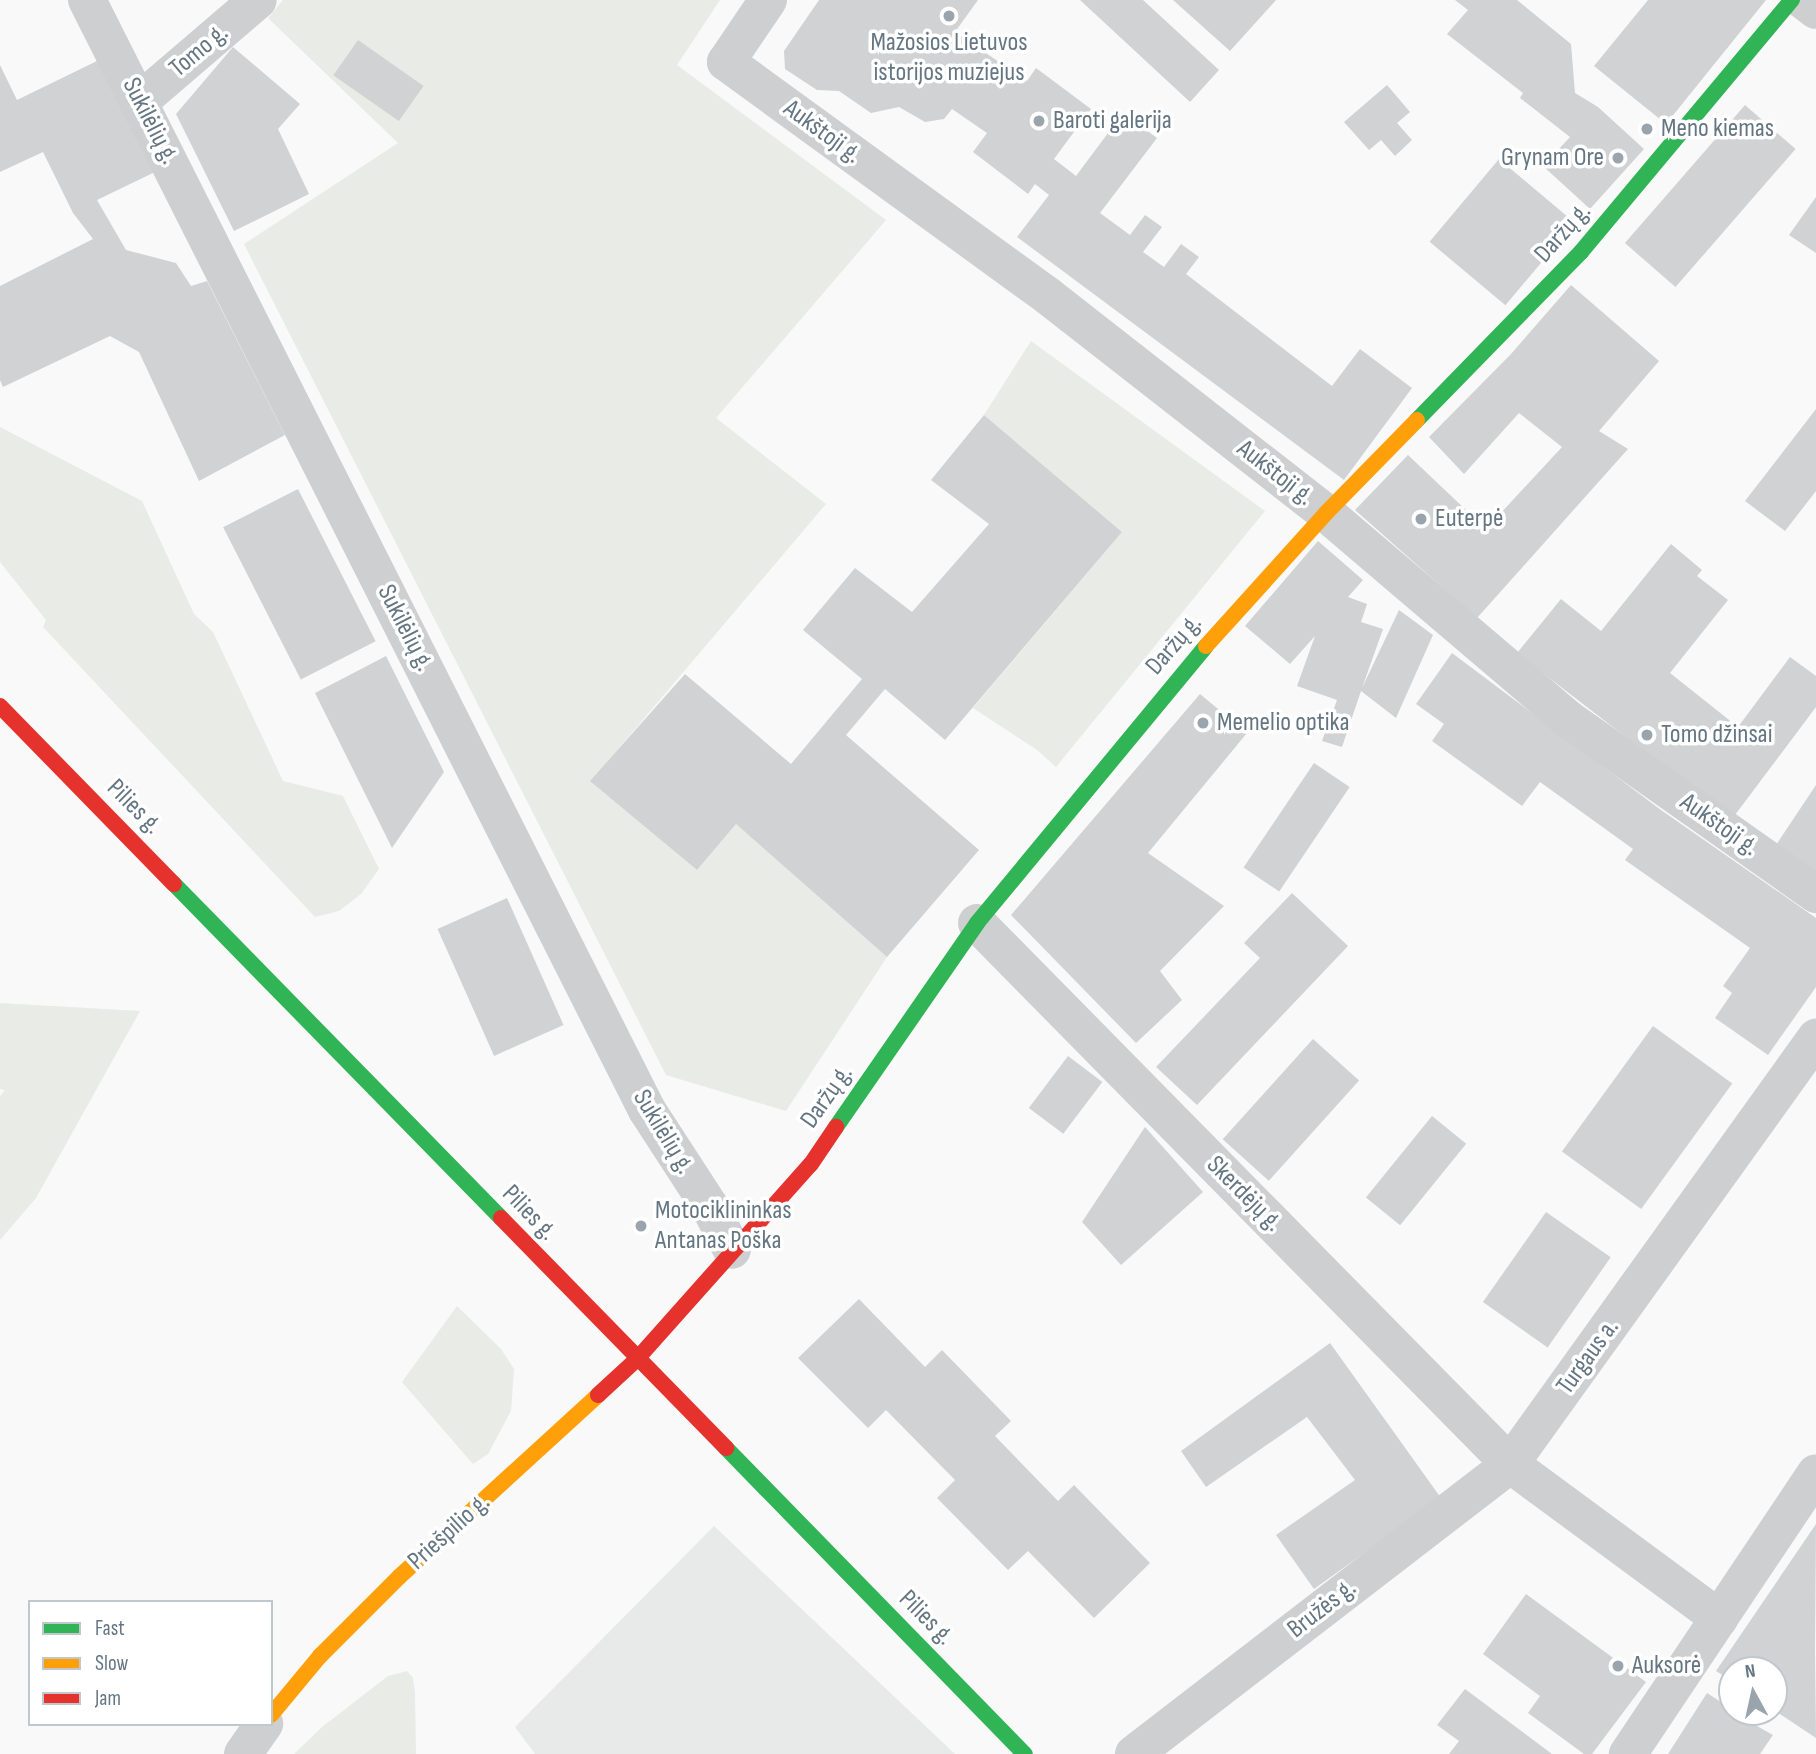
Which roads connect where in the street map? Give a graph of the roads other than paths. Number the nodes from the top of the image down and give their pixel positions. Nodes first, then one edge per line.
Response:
1 (87, 0) edge
2 (258, 0) edge
3 (768, 0) edge
4 (1792, 0) edge
5 (1803, 0) edge
6 (1816, 9) edge
7 (140, 101) junction
8 (1326, 513) junction
9 (0, 706) edge
10 (1816, 894) edge
11 (977, 923) junction
12 (1816, 1038) edge
13 (732, 1250) junction
14 (637, 1359) junction
15 (1510, 1464) junction
16 (1816, 1473) edge
17 (1719, 1618) junction
18 (273, 1713) edge
19 (263, 1726) edge
20 (243, 1754) edge
21 (1025, 1754) edge
22 (1134, 1754) edge
23 (1628, 1754) edge

1 - 7 street, Sukilėlių g.
2 - 7 street, Tomo g.
3 - 8 street, Aukštoji g.
4 - 8 street, Daržų g.
5 - 6 street
7 - 13 street, Sukilėlių g.
8 - 10 street, Aukštoji g.
8 - 11 street, Daržų g.
9 - 14 street, Pilies g.
11 - 13 street, Daržų g.
11 - 15 street, Skerdėjų g.
12 - 15 street, Turgaus a.
13 - 14 street, Daržų g.
14 - 18 street, Priešpilio g.
14 - 21 street, Pilies g.
15 - 17 street
15 - 22 street, Bružės g.
16 - 17 street
17 - 23 street
19 - 20 street

